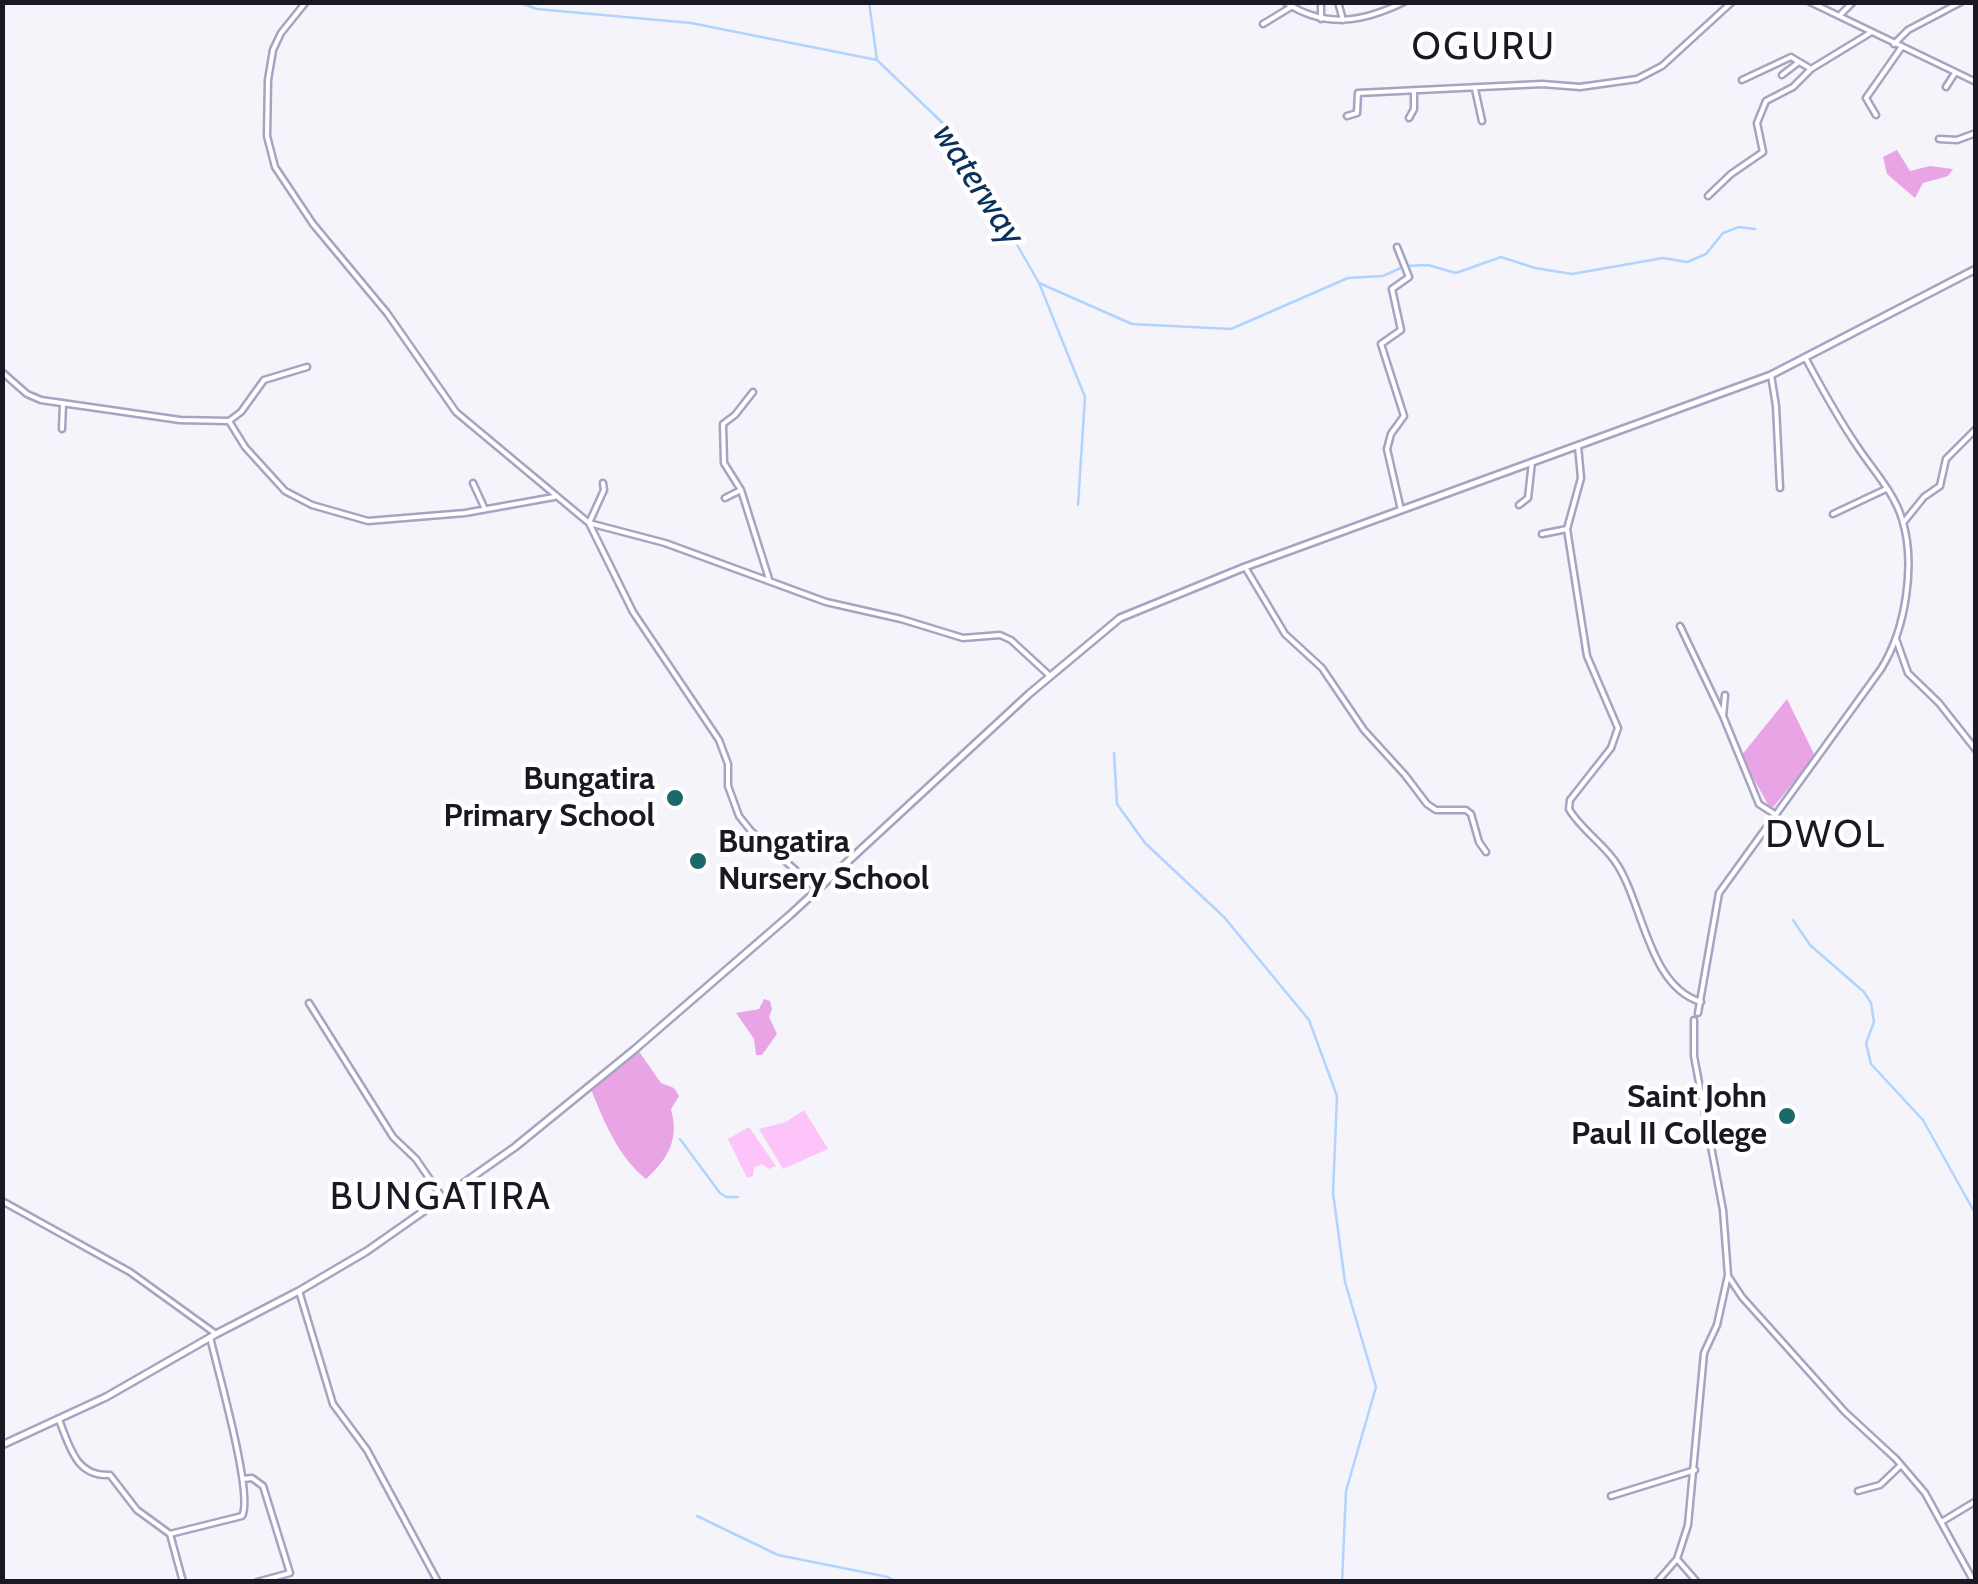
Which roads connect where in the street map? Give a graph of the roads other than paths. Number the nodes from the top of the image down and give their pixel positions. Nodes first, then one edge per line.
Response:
1 (306, 2) edge
2 (1321, 2) edge
3 (1338, 2) edge
4 (1404, 2) edge
5 (1732, 2) edge
6 (1810, 2) edge
7 (1853, 2) edge
8 (1961, 2) edge
9 (1288, 4) edge
10 (1839, 16) junction
11 (1321, 20) junction
12 (1343, 20) junction
13 (1263, 24) dead end
14 (1870, 32) junction
15 (1894, 44) junction
16 (1901, 48) junction
17 (1798, 62) junction
18 (1811, 69) junction
19 (1955, 73) junction
20 (1782, 76) dead end
21 (1742, 80) dead end
22 (1976, 82) edge
23 (1946, 87) dead end
24 (1475, 89) junction
25 (1414, 91) junction
26 (1346, 116) dead end
27 (1876, 116) dead end
28 (1408, 118) dead end
29 (1482, 121) dead end
30 (1976, 133) edge
31 (1939, 138) dead end
32 (1708, 196) dead end
33 (1397, 247) dead end
34 (1975, 271) edge
35 (1806, 359) junction
36 (307, 366) dead end
37 (2, 372) edge
38 (1771, 376) junction
39 (753, 392) dead end
40 (63, 403) junction
41 (229, 421) junction
42 (62, 429) dead end
43 (1976, 429) edge
44 (1578, 445) junction
45 (1532, 462) junction
46 (473, 484) dead end
47 (603, 484) dead end
48 (1780, 488) dead end
49 (1886, 489) junction
50 (741, 490) junction
51 (556, 497) junction
52 (724, 498) dead end
53 (1519, 505) dead end
54 (484, 508) junction
55 (1401, 510) junction
56 (1833, 514) dead end
57 (589, 522) junction
58 (1903, 523) junction
59 (1567, 529) junction
60 (1542, 534) dead end
61 (1245, 567) junction
62 (769, 578) junction
63 (1680, 626) dead end
64 (1896, 639) junction
65 (1050, 676) junction
66 (1725, 695) dead end
67 (1723, 716) junction
68 (1976, 750) edge
69 (1776, 816) junction
70 (1486, 852) dead end
71 (817, 889) junction
72 (310, 1002) dead end
73 (1701, 1002) junction
74 (1698, 1012) dead end
75 (1694, 1020) dead end
76 (442, 1197) junction
77 (2, 1201) edge
78 (1728, 1275) junction
79 (299, 1290) junction
80 (213, 1335) junction
81 (59, 1420) junction
82 (2, 1445) edge
83 (1901, 1465) junction
84 (1695, 1470) junction
85 (243, 1478) junction
86 (1858, 1491) dead end
87 (1612, 1496) dead end
88 (1976, 1501) edge
89 (1943, 1521) junction
90 (170, 1534) junction
91 (1678, 1559) junction
92 (182, 1582) edge
93 (257, 1582) edge
94 (438, 1582) edge
95 (1657, 1582) edge
96 (1697, 1582) edge
97 (1974, 1582) edge

1 - 51 street
2 - 11 street
3 - 12 street
4 - 12 street
5 - 24 street
6 - 10 street
7 - 10 street
8 - 15 street
9 - 11 street
9 - 13 street
10 - 14 street
11 - 12 street
14 - 15 street
14 - 18 street
15 - 16 street
16 - 19 street
16 - 27 street
17 - 18 street
17 - 20 street
17 - 21 street
18 - 32 street
19 - 22 street
19 - 23 street
24 - 25 street
24 - 29 street
25 - 26 street
25 - 28 street
30 - 31 street
33 - 55 street
34 - 35 street
35 - 38 street
35 - 49 street
36 - 41 street
37 - 40 street
38 - 44 street
38 - 48 street
39 - 50 street
40 - 41 street
40 - 42 street
41 - 54 street
43 - 58 street
44 - 45 street
44 - 59 street
45 - 53 street
45 - 55 street
46 - 54 street
47 - 57 street
49 - 56 street
49 - 58 street
50 - 52 street
50 - 62 street
51 - 54 street
51 - 57 street
55 - 61 street
57 - 62 street
57 - 71 street
58 - 64 street
59 - 60 street
59 - 73 street
61 - 65 street
61 - 70 street
62 - 65 street
63 - 67 street
64 - 68 street
64 - 69 street
65 - 71 street
66 - 67 street
67 - 69 street
69 - 73 street
71 - 76 street
72 - 76 street
73 - 74 street
75 - 78 street
76 - 79 street
77 - 80 street
78 - 83 street
78 - 84 street
79 - 80 street
79 - 94 street
80 - 81 street
80 - 85 street
81 - 82 street
81 - 90 street
83 - 86 street
83 - 89 street
84 - 87 street
84 - 91 street
85 - 90 street
85 - 93 street
88 - 89 street
89 - 97 street
90 - 92 street
91 - 95 street
91 - 96 street

